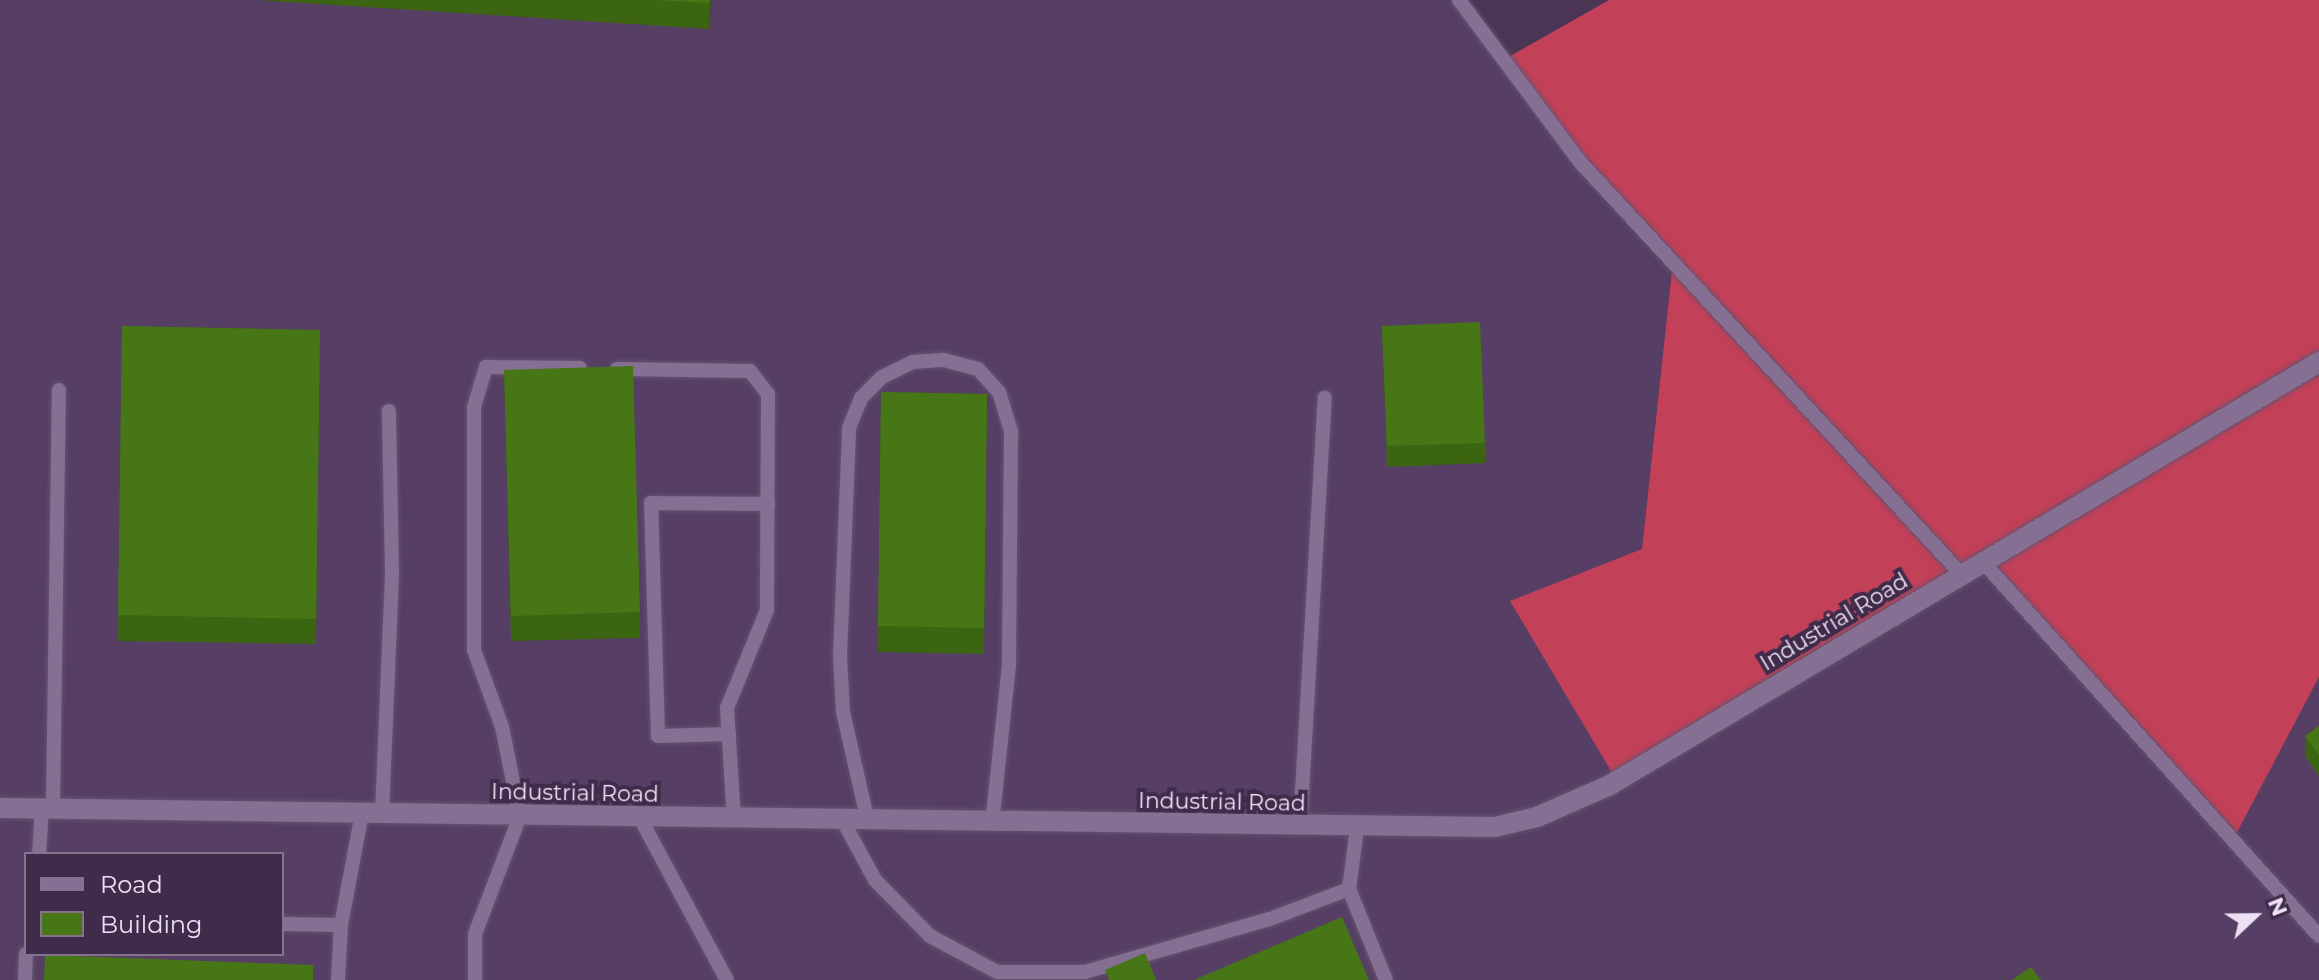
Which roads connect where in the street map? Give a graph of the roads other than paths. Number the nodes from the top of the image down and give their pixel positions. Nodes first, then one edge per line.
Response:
1 (1459, 0) edge
2 (2319, 362) edge
3 (59, 390) dead end
4 (1325, 398) dead end
5 (389, 411) dead end
6 (768, 504) junction
7 (1984, 563) junction
8 (1962, 575) junction
9 (729, 734) junction
10 (0, 808) edge
11 (48, 809) junction
12 (372, 814) junction
13 (520, 816) junction
14 (640, 818) junction
15 (734, 820) junction
16 (843, 821) junction
17 (868, 822) junction
18 (992, 823) junction
19 (1300, 827) junction
20 (1357, 828) junction
21 (39, 852) edge
22 (1349, 889) junction
23 (284, 924) edge
24 (341, 925) junction
25 (2319, 936) edge
26 (26, 956) edge
27 (25, 980) edge
28 (338, 980) edge
29 (475, 980) edge
30 (727, 980) edge
31 (1386, 980) edge

1 - 8 lane
2 - 7 street, Industrial Road
3 - 11 lane
4 - 19 lane
5 - 12 lane
6 - 9 lane
6 - 9 lane
6 - 13 lane
7 - 8 street, Industrial Road
7 - 25 lane
8 - 20 street, Industrial Road
9 - 15 lane
10 - 11 street, Industrial Road
11 - 12 street, Industrial Road
11 - 21 lane
12 - 13 street, Industrial Road
12 - 24 lane
13 - 14 street, Industrial Road
13 - 29 lane
14 - 15 street, Industrial Road
14 - 30 lane
15 - 16 street, Industrial Road
16 - 17 street, Industrial Road
16 - 22 lane
17 - 18 street, Industrial Road
17 - 18 lane
18 - 19 street, Industrial Road
19 - 20 street, Industrial Road
20 - 22 lane
22 - 31 lane
23 - 24 lane
24 - 28 lane
26 - 27 lane

